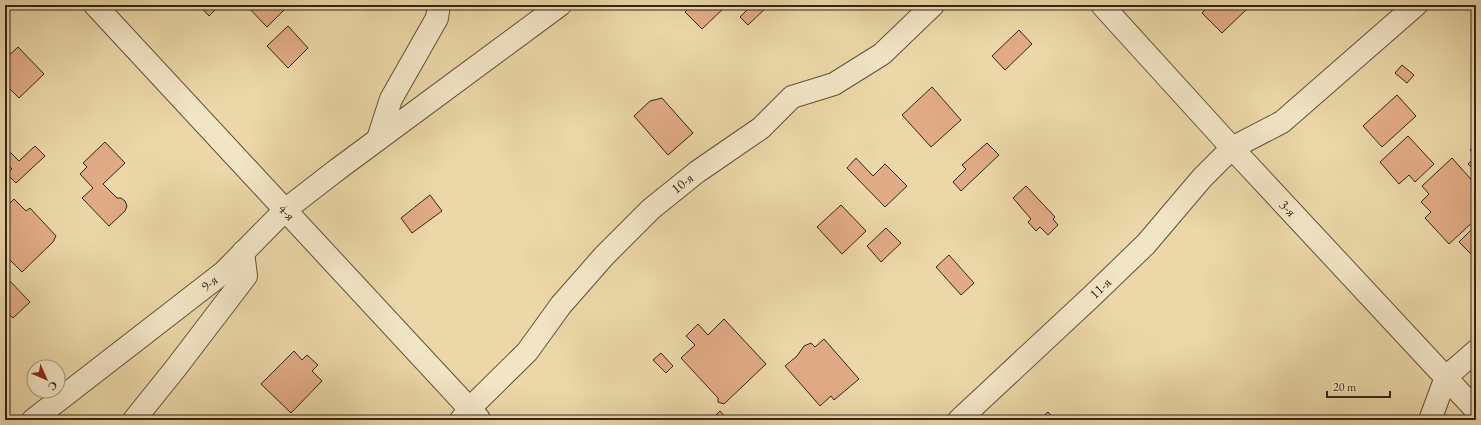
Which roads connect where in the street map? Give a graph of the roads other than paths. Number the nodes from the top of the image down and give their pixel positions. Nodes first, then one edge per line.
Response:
1 (95, 5) edge
2 (439, 5) edge
3 (560, 5) edge
4 (933, 5) edge
5 (1102, 5) edge
6 (1416, 5) edge
7 (378, 139) junction
8 (1232, 148) junction
9 (285, 210) junction
10 (243, 252) junction
11 (1476, 351) edge
12 (1446, 377) junction
13 (1476, 410) edge
14 (470, 416) edge
15 (33, 420) edge
16 (134, 420) edge
17 (958, 420) edge
18 (1430, 420) edge

1 - 9 street, 4-я
2 - 7 street
3 - 7 street, 9-я
4 - 14 street, 10-я
5 - 8 street, 3-я
6 - 8 street, 11-я
7 - 9 street, 9-я
8 - 12 street, 3-я
8 - 17 street, 11-я
9 - 10 street, 9-я
9 - 14 street, 4-я
10 - 15 street, 9-я
10 - 16 street
11 - 12 street
12 - 13 street, 3-я
12 - 18 street

